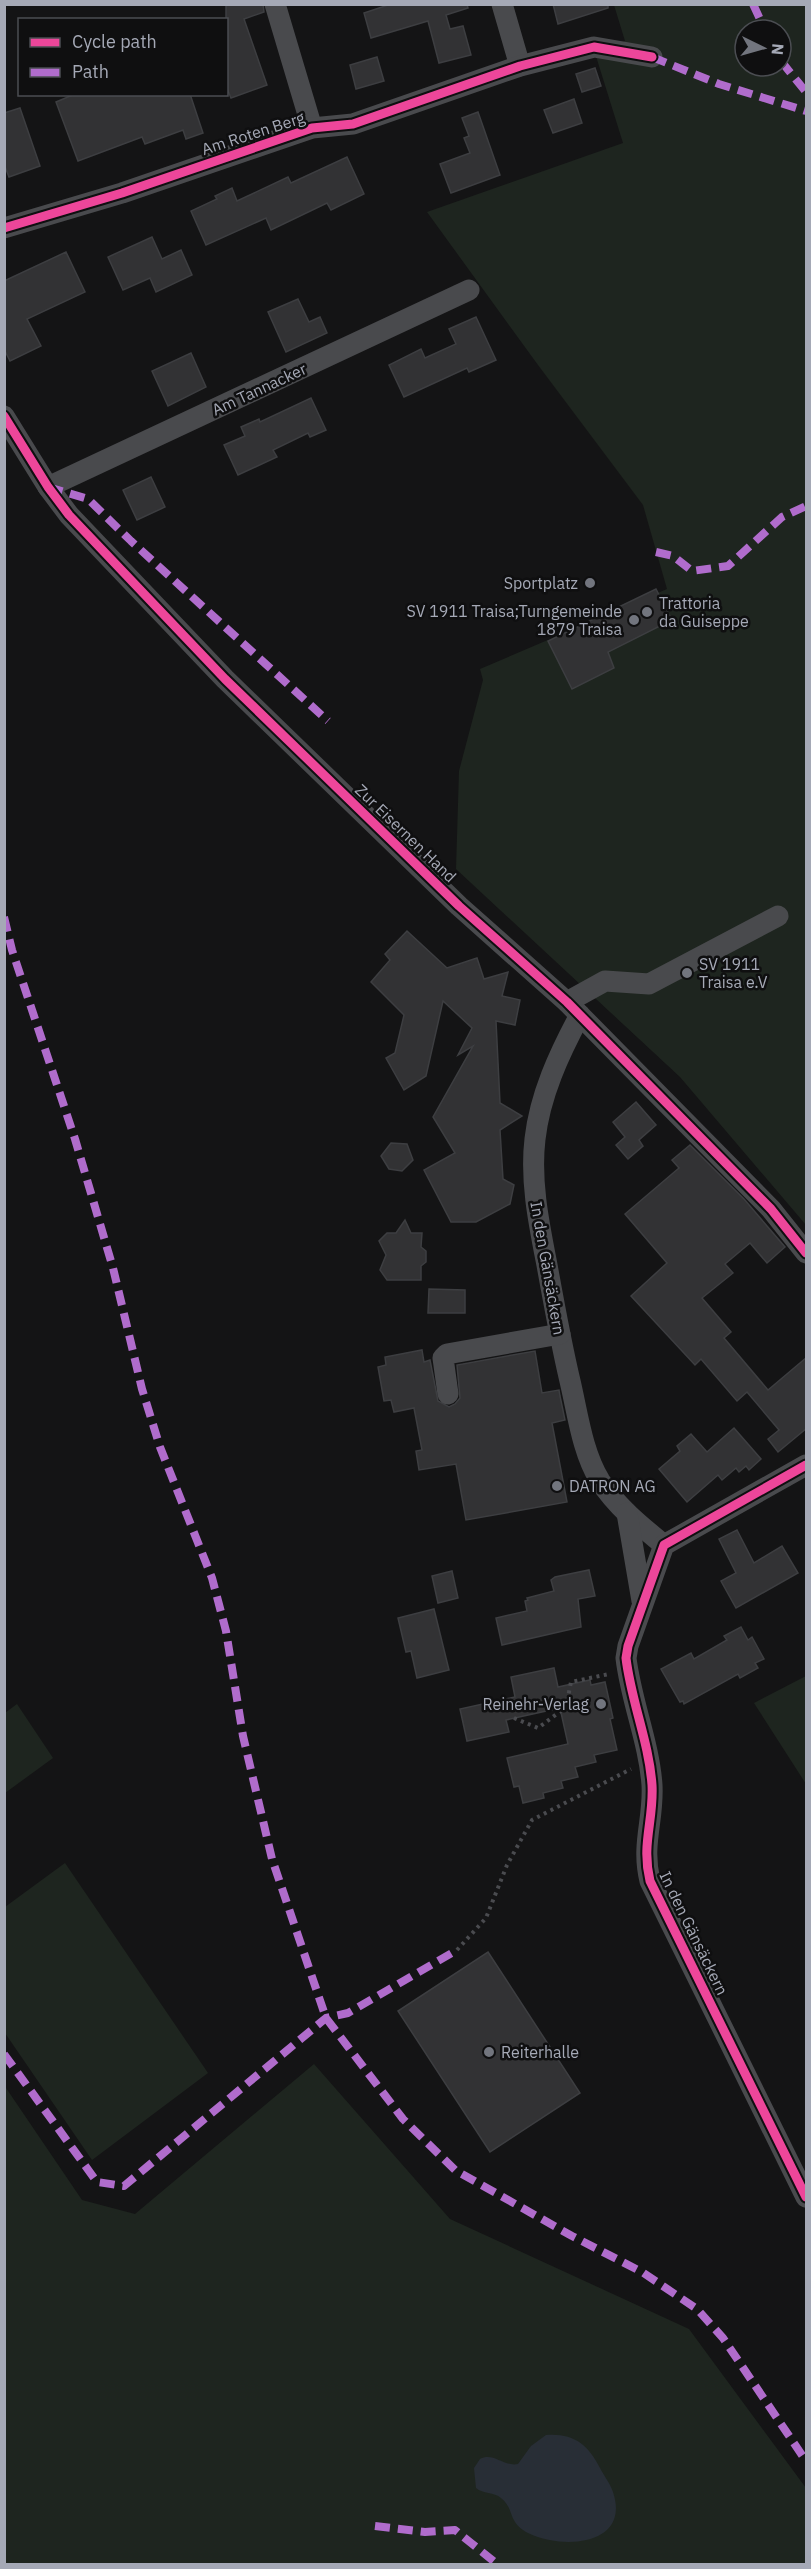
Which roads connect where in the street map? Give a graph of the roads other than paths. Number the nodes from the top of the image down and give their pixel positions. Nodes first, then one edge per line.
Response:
1 (275, 4) edge
2 (502, 4) edge
3 (652, 57) dead end
4 (520, 66) junction
5 (312, 128) junction
6 (4, 228) edge
7 (469, 290) dead end
8 (4, 417) edge
9 (48, 487) junction
10 (778, 916) dead end
11 (574, 1008) junction
12 (807, 1253) edge
13 (560, 1334) junction
14 (448, 1394) dead end
15 (807, 1465) edge
16 (627, 1514) junction
17 (664, 1545) junction
18 (643, 1603) junction
19 (807, 2197) edge

1 - 5 street
2 - 4 street
3 - 4 street, Am Roten Berg
4 - 5 street, Am Roten Berg
5 - 6 street, Am Roten Berg
7 - 9 street, Am Tannacker
8 - 9 street, Zur Eisernen Hand
9 - 11 street, Zur Eisernen Hand
10 - 11 street
11 - 12 street, Zur Eisernen Hand
11 - 13 street, In den Gänsäckern
13 - 14 street
13 - 16 street, In den Gänsäckern
15 - 17 street
16 - 17 street, In den Gänsäckern
16 - 18 street, In den Gänsäckern
17 - 18 street, In den Gänsäckern
18 - 19 street, In den Gänsäckern

